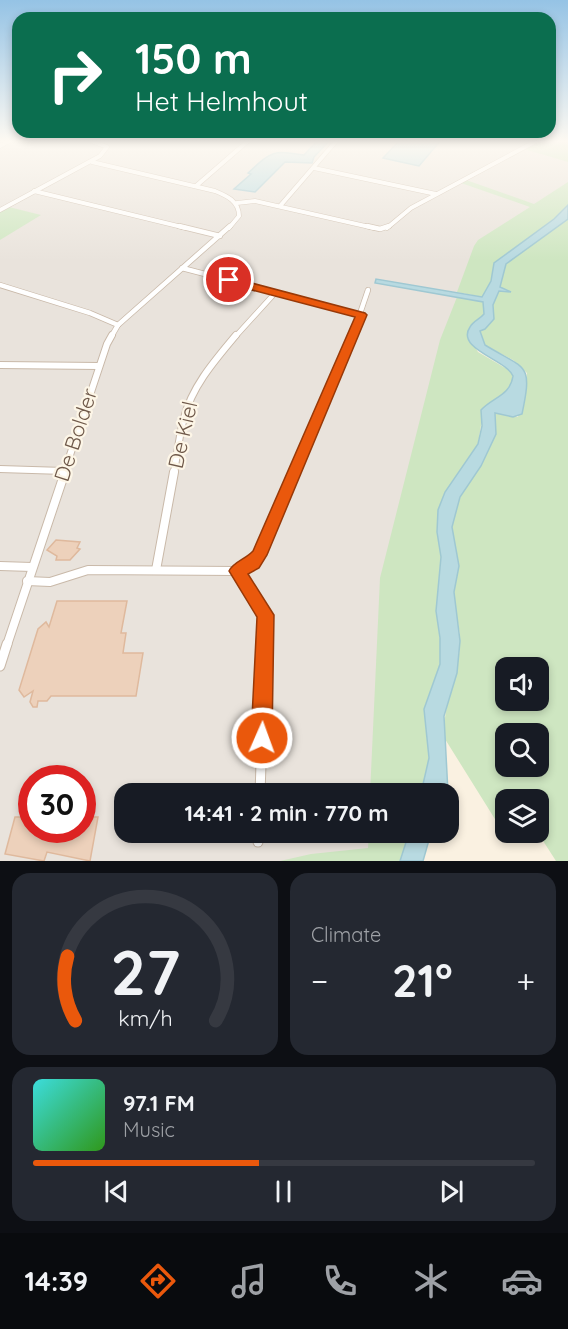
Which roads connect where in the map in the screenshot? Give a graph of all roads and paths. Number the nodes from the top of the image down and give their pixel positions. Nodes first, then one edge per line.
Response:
1 (54, 180) edge
2 (171, 180) edge
3 (203, 180) edge
4 (303, 180) edge
5 (369, 180) edge
6 (463, 180) edge
7 (196, 186) junction
8 (34, 191) junction
9 (436, 195) junction
10 (237, 203) junction
11 (280, 206) junction
12 (0, 210) edge
13 (220, 236) junction
14 (182, 268) junction
15 (0, 285) edge
16 (368, 290) dead end
17 (275, 293) junction
18 (361, 315) junction
19 (118, 325) junction
20 (0, 365) edge
21 (99, 366) junction
22 (0, 469) edge
23 (64, 471) junction
24 (0, 566) edge
25 (32, 567) junction
26 (156, 570) junction
27 (237, 571) junction
28 (27, 581) junction
29 (0, 666) edge
30 (260, 783) edge

1 - 8 street
2 - 7 street
3 - 7 street
4 - 11 street
5 - 9 street
6 - 9 street
7 - 10 street
8 - 12 street
8 - 13 street
9 - 11 street
10 - 11 street
10 - 13 street
13 - 14 street
14 - 17 street
14 - 19 street
15 - 19 street
16 - 18 street
17 - 18 street
17 - 26 street, De Kiel
18 - 27 street
19 - 21 street, De Bolder
20 - 21 street
21 - 23 street, De Bolder
22 - 23 street
23 - 25 street, De Bolder
24 - 25 street
25 - 28 street, De Bolder
26 - 27 street
26 - 28 street
27 - 30 street
28 - 29 street, De Bolder

